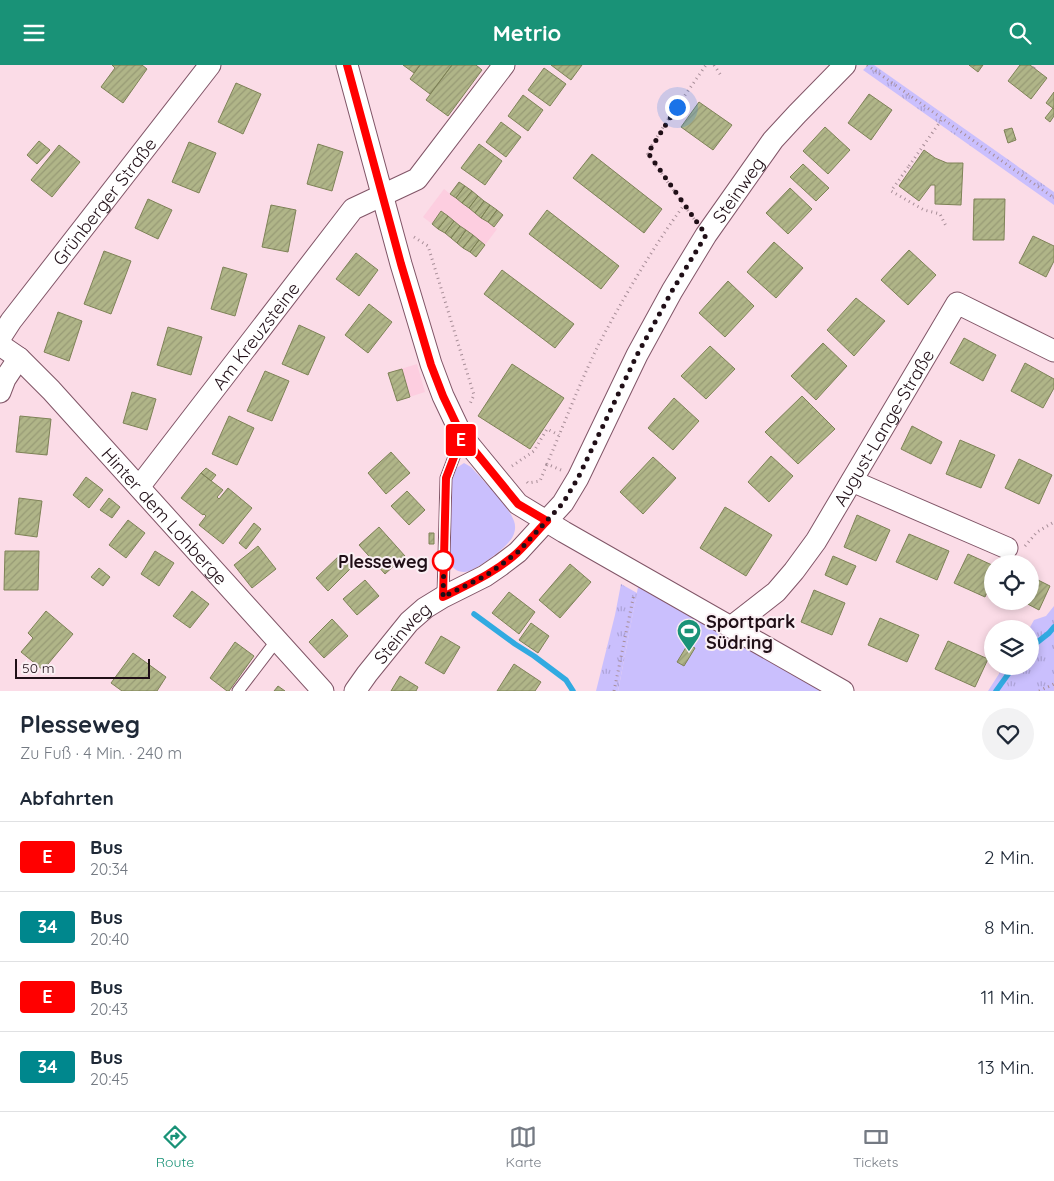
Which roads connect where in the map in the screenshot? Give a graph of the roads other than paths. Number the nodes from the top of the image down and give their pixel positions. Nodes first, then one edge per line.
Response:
1 (210, 65) edge
2 (347, 65) edge
3 (504, 65) edge
4 (845, 65) edge
5 (382, 195) junction
6 (0, 338) edge
7 (0, 345) edge
8 (1054, 351) edge
9 (19, 358) junction
10 (0, 392) edge
11 (462, 436) junction
12 (852, 481) junction
13 (139, 487) junction
14 (547, 521) junction
15 (1007, 548) road end
16 (443, 597) junction
17 (731, 627) junction
18 (278, 640) junction
19 (238, 691) edge
20 (323, 691) edge
21 (355, 691) edge
22 (843, 691) edge

1 - 6 street, Grünberger Straße
2 - 5 street
3 - 5 street, Am Kreuzsteine
4 - 14 street, Steinweg
5 - 11 street
5 - 13 street, Am Kreuzsteine
7 - 9 street, Hinter dem Lohberge
8 - 12 street, August-Lange-Straße
9 - 10 street
9 - 13 street, Hinter dem Lohberge
11 - 14 street
11 - 16 lane
12 - 15 street
12 - 17 street, August-Lange-Straße
13 - 18 street, Hinter dem Lohberge
14 - 16 street, Steinweg
14 - 17 street
16 - 21 street, Steinweg
17 - 22 street
18 - 19 lane
18 - 20 street, Hinter dem Lohberge

